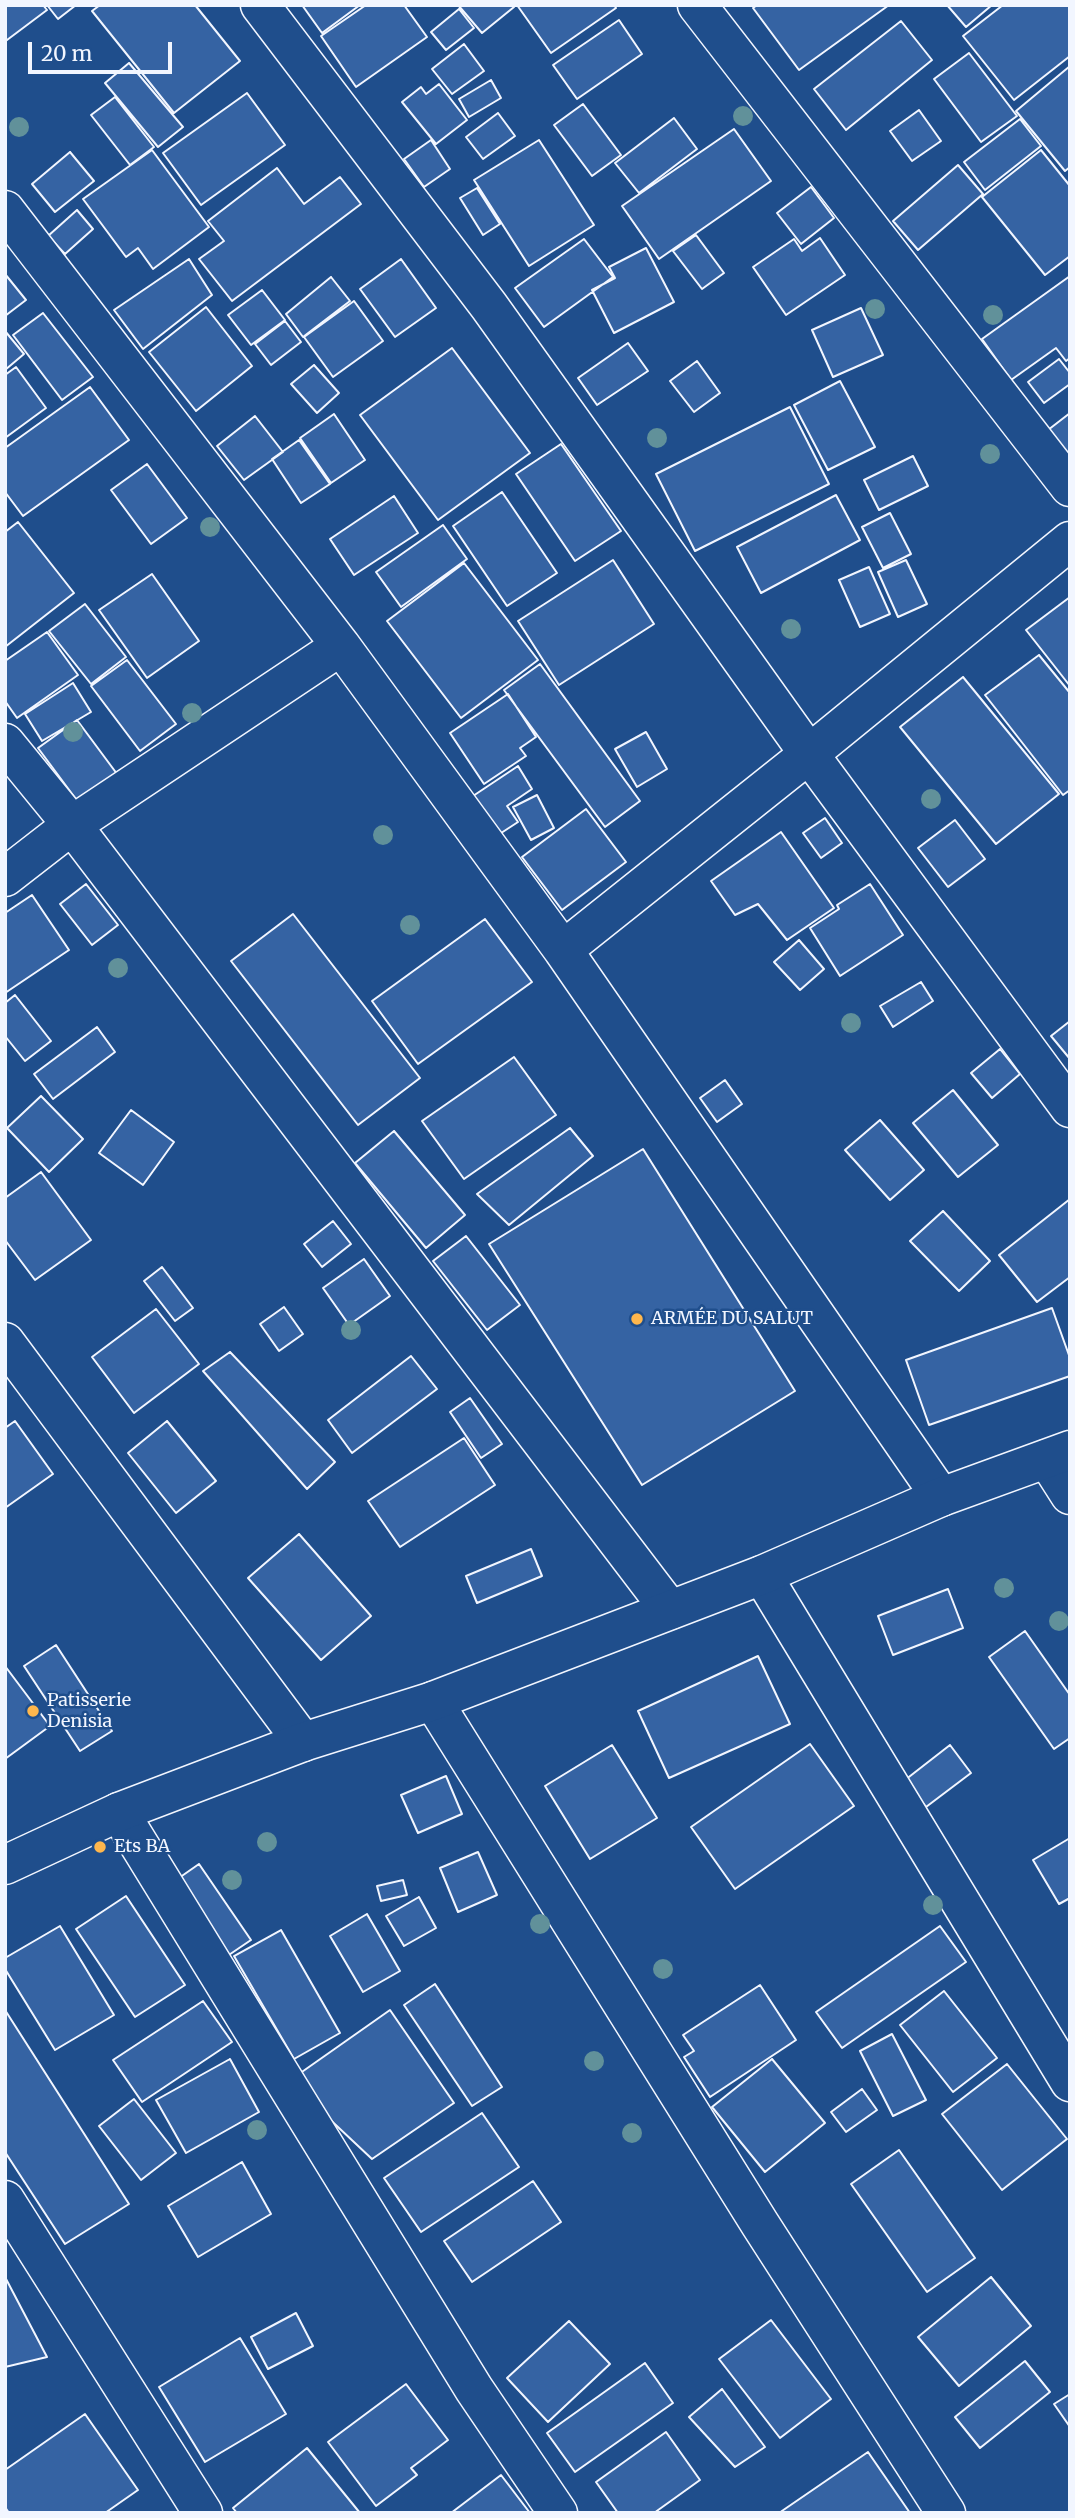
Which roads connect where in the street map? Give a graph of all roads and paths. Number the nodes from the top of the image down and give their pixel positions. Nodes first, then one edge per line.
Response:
1 (260, 5) edge
2 (697, 5) edge
3 (5, 210) edge
4 (1070, 487) edge
5 (1070, 541) edge
6 (341, 646) junction
7 (5, 743) edge
8 (809, 754) junction
9 (72, 825) junction
10 (5, 877) edge
11 (562, 950) junction
12 (1070, 1108) edge
13 (5, 1342) edge
14 (1058, 1455) edge
15 (1070, 1495) edge
16 (941, 1497) junction
17 (762, 1575) junction
18 (670, 1610) junction
19 (433, 1701) junction
20 (303, 1742) junction
21 (119, 1812) junction
22 (5, 1865) edge
23 (1070, 2082) edge
24 (5, 2200) edge
25 (203, 2513) edge
26 (558, 2513) edge
27 (946, 2513) edge

1 - 8 main road
2 - 4 main road
3 - 6 main road
5 - 8 main road
6 - 9 main road
6 - 11 main road
7 - 9 main road
8 - 11 main road
8 - 12 main road
9 - 10 main road
9 - 18 main road
11 - 16 main road
13 - 20 main road
14 - 15 main road
14 - 16 main road
16 - 17 main road
17 - 18 main road
17 - 23 main road
18 - 19 main road
19 - 20 main road
19 - 27 main road
20 - 21 main road
21 - 22 main road
21 - 26 main road
24 - 25 main road

